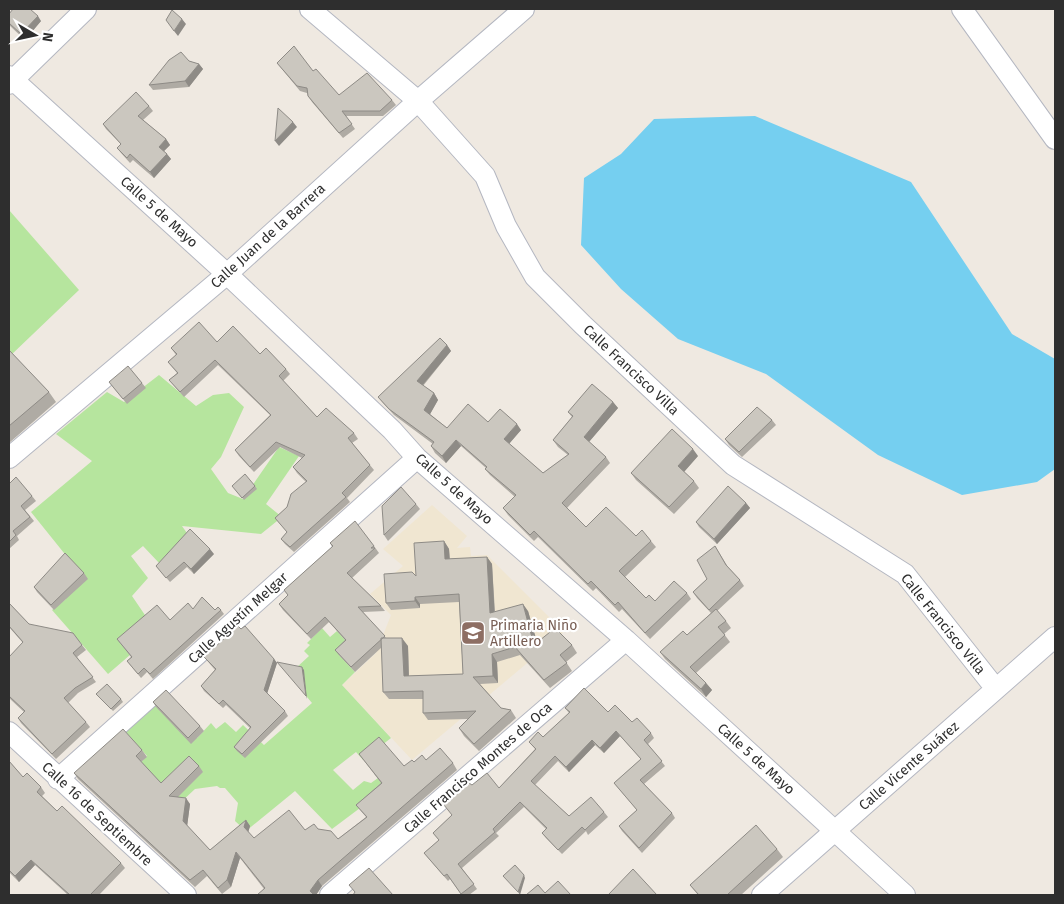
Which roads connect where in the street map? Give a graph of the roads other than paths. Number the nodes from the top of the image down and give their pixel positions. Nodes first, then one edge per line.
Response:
1 (86, 9) edge
2 (310, 9) edge
3 (524, 9) edge
4 (962, 9) edge
5 (10, 80) edge
6 (418, 100) junction
7 (1055, 139) edge
8 (227, 274) junction
9 (9, 458) edge
10 (417, 458) junction
11 (626, 640) junction
12 (1054, 640) edge
13 (996, 689) junction
14 (9, 732) edge
15 (58, 779) junction
16 (835, 831) junction
17 (186, 895) edge
18 (330, 895) edge
19 (762, 895) edge
20 (905, 895) edge

1 - 5 street
2 - 6 street, Calle Francisco Villa
3 - 6 street, Calle Juan de la Barrera
4 - 7 street
5 - 8 street, Calle 5 de Mayo
6 - 8 street, Calle Juan de la Barrera
6 - 13 street, Calle Francisco Villa
8 - 9 street, Calle Juan de la Barrera
8 - 10 street, Calle 5 de Mayo
10 - 11 street, Calle 5 de Mayo
10 - 15 street, Calle Agustín Melgar
11 - 16 street, Calle 5 de Mayo
11 - 18 street, Calle Francisco Montes de Oca
12 - 13 street, Calle Vicente Suárez
13 - 16 street, Calle Vicente Suárez
14 - 15 street, Calle 16 de Septiembre
15 - 17 street, Calle 16 de Septiembre
16 - 19 street, Calle Vicente Suárez
16 - 20 street, Calle 5 de Mayo

